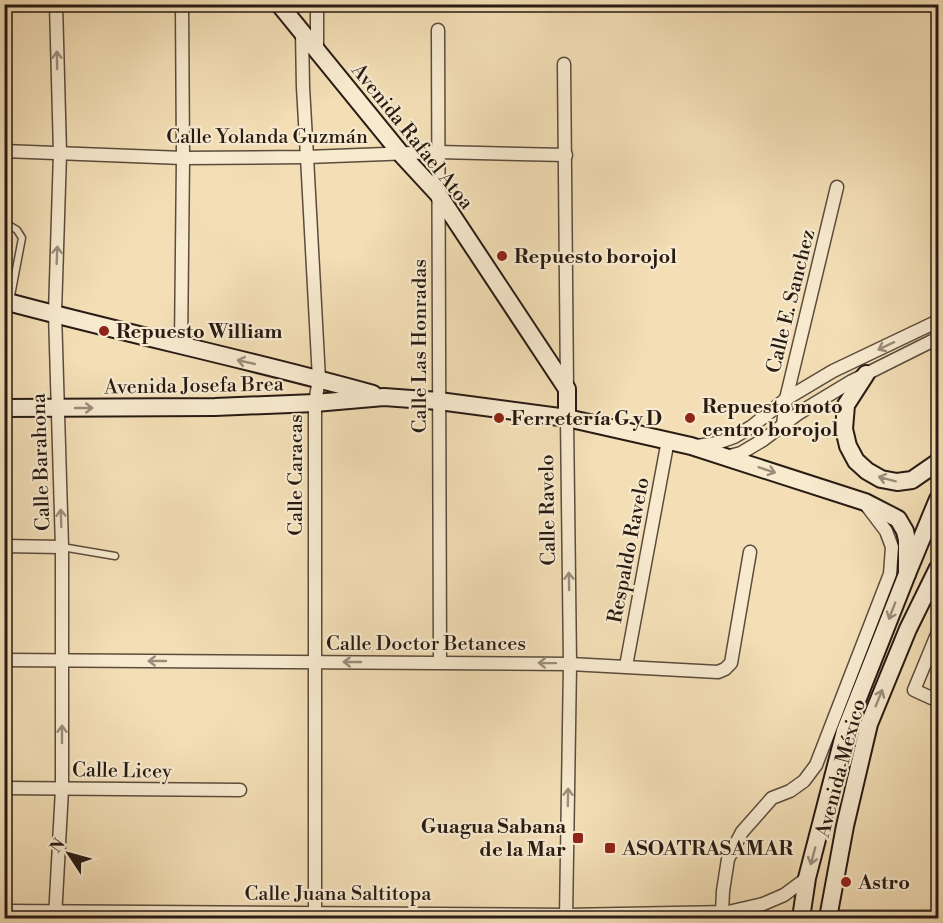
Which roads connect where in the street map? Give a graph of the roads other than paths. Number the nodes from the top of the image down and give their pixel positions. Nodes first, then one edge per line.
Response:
1 (56, 4) edge
2 (182, 4) edge
3 (279, 4) edge
4 (317, 4) edge
5 (934, 4) edge
6 (939, 7) edge
7 (438, 30) dead end
8 (302, 33) junction
9 (317, 51) junction
10 (564, 64) dead end
11 (4, 151) edge
12 (438, 152) junction
13 (60, 153) junction
14 (402, 154) junction
15 (566, 155) junction
16 (308, 157) junction
17 (183, 158) junction
18 (837, 187) dead end
19 (438, 194) junction
20 (4, 222) edge
21 (7, 301) edge
22 (55, 314) junction
23 (939, 321) edge
24 (939, 338) edge
25 (181, 346) junction
26 (866, 374) junction
27 (319, 379) junction
28 (567, 389) junction
29 (384, 398) junction
30 (786, 399) junction
31 (439, 401) junction
32 (315, 403) junction
33 (4, 408) edge
34 (58, 408) junction
35 (567, 418) junction
36 (783, 425) junction
37 (668, 440) junction
38 (691, 446) junction
39 (726, 457) junction
40 (939, 462) edge
41 (939, 499) edge
42 (865, 502) junction
43 (4, 546) edge
44 (62, 547) junction
45 (750, 552) dead end
46 (115, 556) dead end
47 (939, 568) edge
48 (907, 574) junction
49 (939, 632) edge
50 (4, 660) edge
51 (62, 660) junction
52 (315, 662) junction
53 (440, 662) junction
54 (570, 664) junction
55 (626, 666) junction
56 (939, 701) edge
57 (4, 788) edge
58 (62, 789) junction
59 (240, 790) dead end
60 (807, 879) junction
61 (4, 911) edge
62 (725, 912) junction
63 (55, 915) edge
64 (315, 915) edge
65 (700, 916) edge
66 (566, 917) edge
67 (828, 917) edge
68 (939, 917) edge
69 (742, 918) edge
70 (801, 918) edge
71 (908, 918) edge

13 -> 1 street, Calle Barahona
2 - 17 street
3 - 8 main road, Avenida Rafael Atoa
4 - 9 street
5 - 6 lane
7 - 12 street, Calle Las Honradas
8 - 9 main road, Avenida Rafael Atoa
8 - 16 street, Calle Caracas
9 - 14 main road, Avenida Rafael Atoa
10 - 15 street, Calle Ravelo
11 - 13 street, Calle Yolanda Guzmán
12 - 14 street, Calle Yolanda Guzmán
12 - 15 street, Calle Yolanda Guzmán
12 - 19 street, Calle Las Honradas
13 - 17 street, Calle Yolanda Guzmán
22 -> 13 street, Calle Barahona
14 - 16 street, Calle Yolanda Guzmán
14 - 19 main road, Avenida Rafael Atoa
15 - 28 street, Calle Ravelo
16 - 17 street, Calle Yolanda Guzmán
16 - 27 street, Calle Caracas
17 - 25 street
18 - 30 street, Calle E. Sanchez
19 - 28 main road, Avenida Rafael Atoa
19 - 31 street, Calle Las Honradas
20 - 21 lane
21 - 22 main road
22 - 25 main road
22 - 34 street, Calle Barahona
23 -> 30 street
24 - 26 street
27 -> 25 main road
26 - 36 street
40 -> 26 main road
27 - 29 main road
27 - 32 street, Calle Caracas
28 - 35 main road, Calle Ravelo
29 - 31 main road, Avenida México
29 - 32 main road, Avenida Josefa Brea
30 - 36 street, Calle E. Sanchez
30 - 38 street
31 - 35 main road, Avenida México
31 - 53 street, Calle Las Honradas
34 -> 32 main road, Avenida Josefa Brea
32 - 52 street, Calle Caracas
33 - 34 main road, Avenida Josefa Brea
44 -> 34 street, Calle Barahona
35 - 37 main road, Avenida México
54 -> 35 street, Calle Ravelo
36 - 39 street
37 - 38 main road, Avenida México
37 - 55 street, Respaldo Ravelo
38 - 39 main road, Avenida México
39 -> 42 main road, Avenida México
41 - 48 main road, Avenida México
42 - 48 main road, Avenida México
42 - 62 street
43 - 44 street
44 - 46 lane
44 - 51 street, Calle Barahona
45 - 55 street, Calle Doctor Betances
67 -> 47 main road, Avenida México
48 -> 60 main road, Avenida México
49 - 56 street
50 - 51 street, Calle Doctor Betances
52 -> 51 street, Calle Doctor Betances
58 -> 51 street, Calle Barahona
53 -> 52 street, Calle Doctor Betances
52 - 64 street, Calle Caracas
54 -> 53 street, Calle Doctor Betances
54 - 55 street, Calle Doctor Betances
66 -> 54 street, Calle Ravelo
57 - 58 street, Calle Licey
58 - 59 street, Calle Licey
58 - 63 street, Calle Barahona
60 - 62 street, Calle Juana Saltitopa
60 - 70 main road, Avenida México
61 - 63 street, Calle Juana Saltitopa
62 - 65 street, Calle Juana Saltitopa
62 - 69 street
63 - 64 street, Calle Juana Saltitopa
64 - 66 street, Calle Juana Saltitopa
65 - 66 street, Calle Juana Saltitopa
67 - 71 street
68 - 71 street

